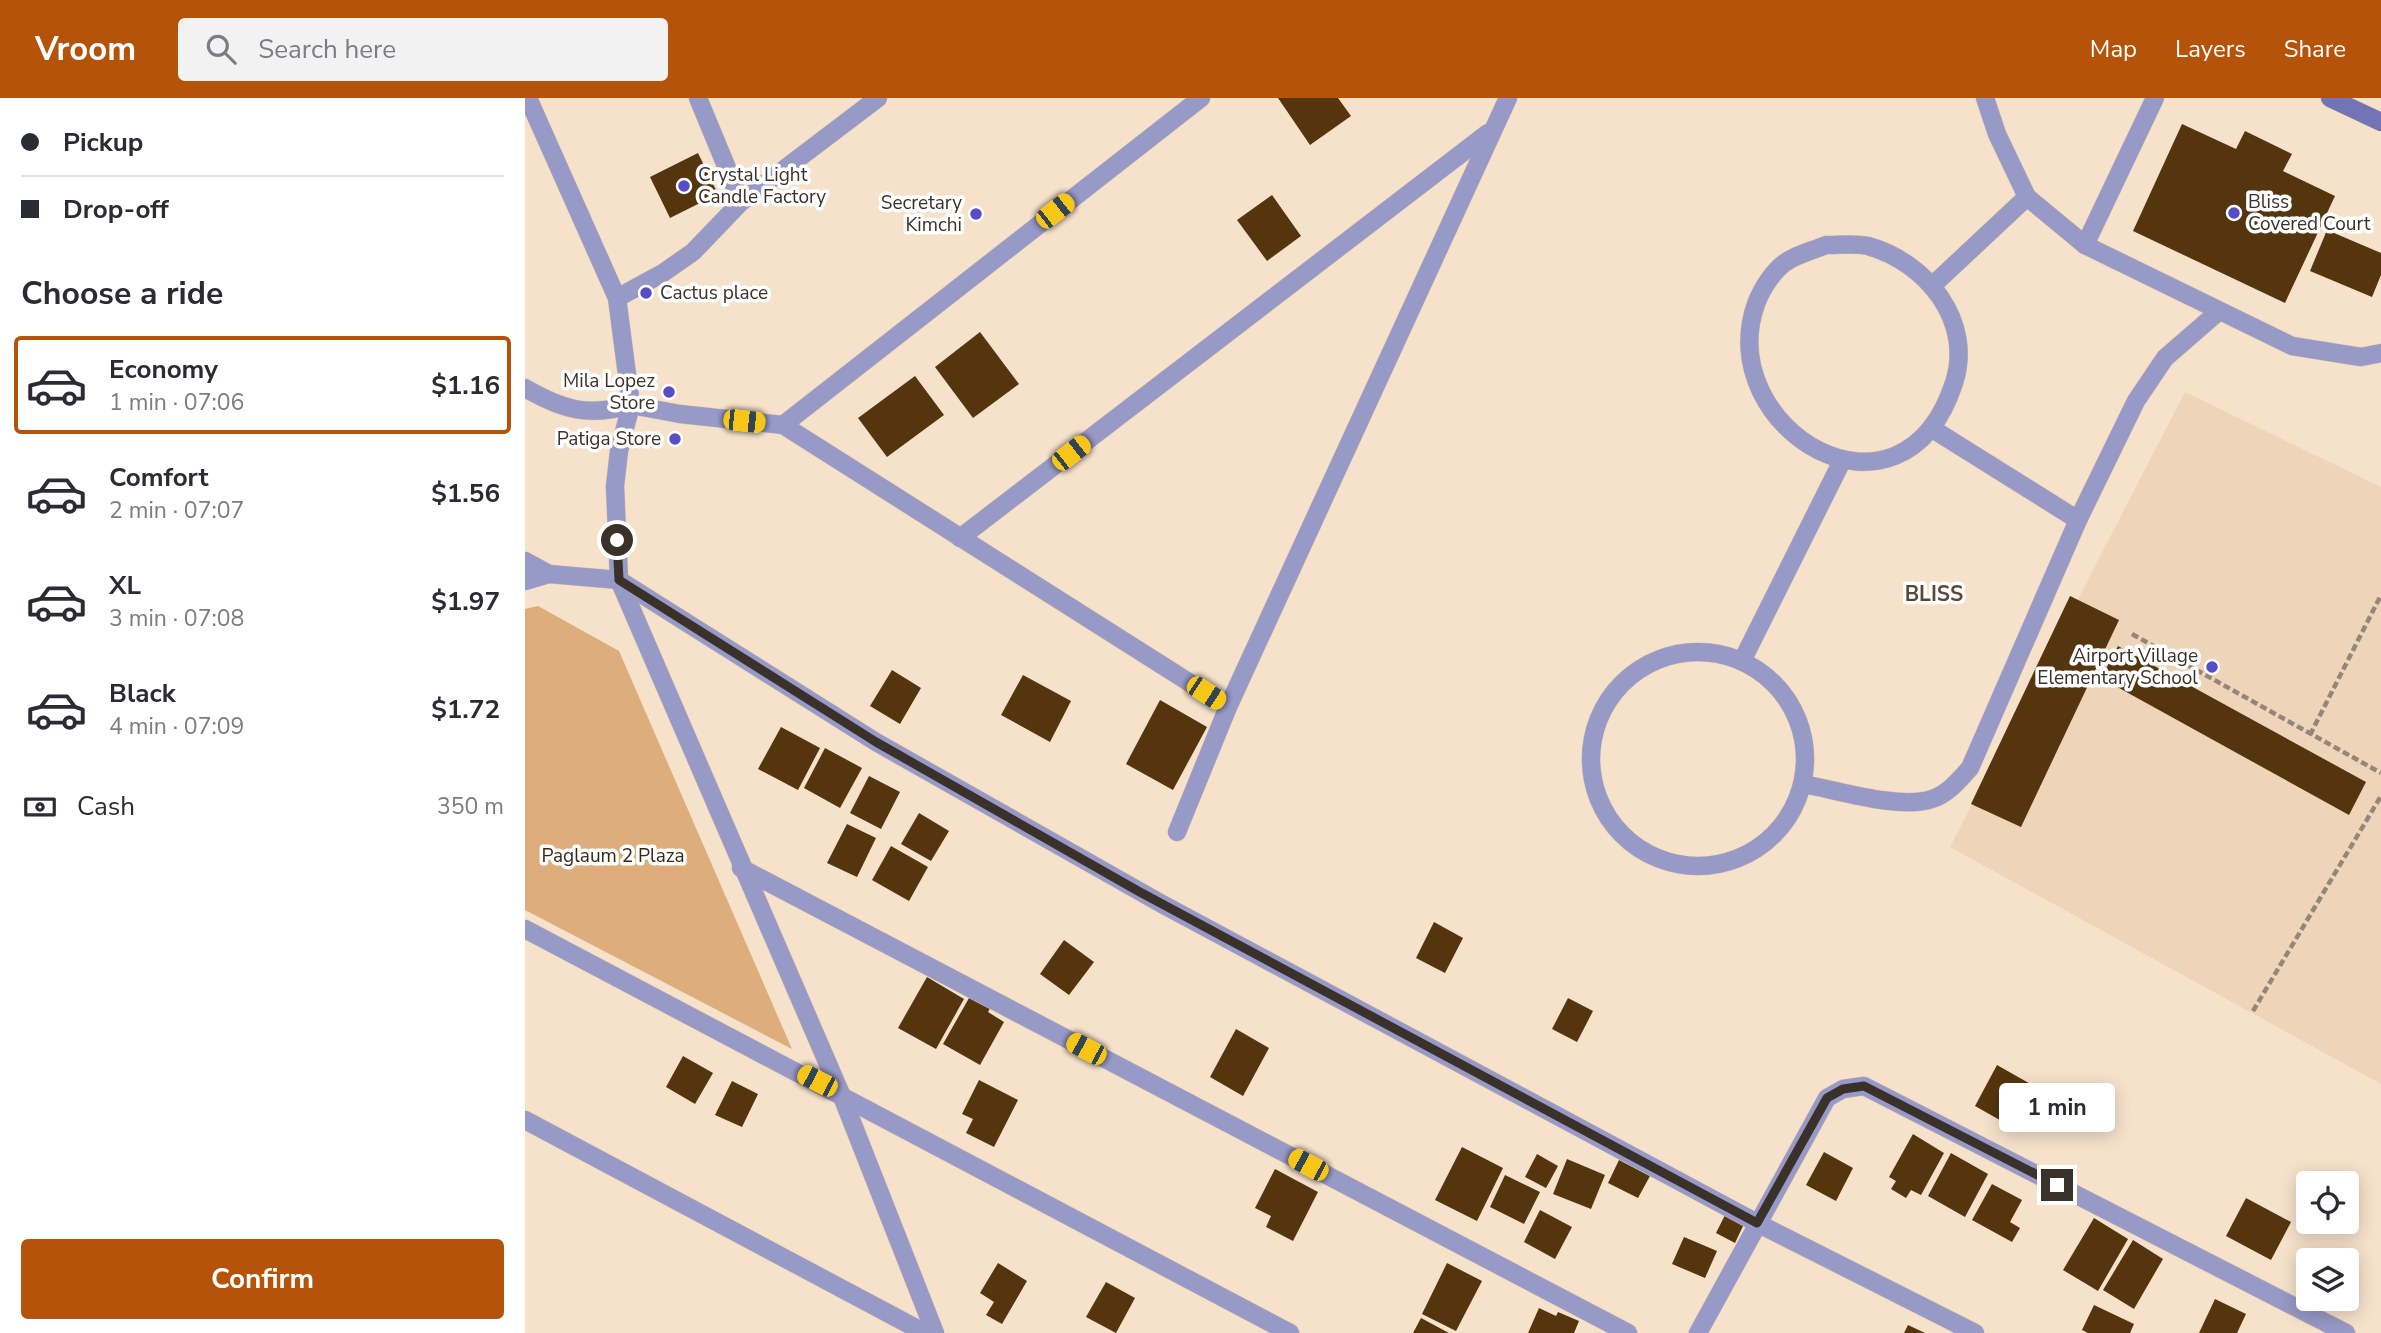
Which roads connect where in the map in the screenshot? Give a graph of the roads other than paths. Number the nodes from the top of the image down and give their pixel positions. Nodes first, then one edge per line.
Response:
1 (528, 98) edge
2 (698, 98) edge
3 (1201, 98) edge
4 (1508, 98) edge
5 (1985, 98) edge
6 (2155, 98) edge
7 (2330, 98) edge
8 (872, 100) edge
9 (2381, 122) edge
10 (1490, 130) junction
11 (2027, 197) junction
12 (741, 202) junction
13 (2085, 245) junction
14 (1933, 285) junction
15 (617, 298) junction
16 (2218, 312) junction
17 (2381, 353) edge
18 (525, 388) edge
19 (631, 405) junction
20 (783, 425) junction
21 (1931, 428) junction
22 (1842, 461) junction
23 (2078, 520) junction
24 (960, 538) junction
25 (525, 561) edge
26 (549, 574) junction
27 (619, 580) junction
28 (525, 581) edge
29 (1742, 661) junction
30 (1228, 707) junction
31 (1803, 784) junction
32 (1177, 832) dead end
33 (741, 868) junction
34 (525, 929) edge
35 (841, 1094) junction
36 (525, 1120) edge
37 (1757, 1223) junction
38 (925, 1333) edge
39 (935, 1333) edge
40 (1290, 1333) edge
41 (1628, 1333) edge
42 (1698, 1333) edge
43 (1975, 1333) edge
44 (2346, 1333) edge

1 - 15 street
2 - 12 street
3 - 20 street
4 - 10 street
5 - 11 street
6 - 13 street
7 - 9 main road
8 - 12 street
10 - 24 street
10 - 30 street
11 - 13 street
11 - 14 street
12 - 15 street
13 - 16 street
14 - 21 street
14 - 22 street
15 - 19 street
16 - 17 street
16 - 23 street
18 - 19 street
19 - 20 street
19 - 27 street
20 - 24 street
21 - 22 street
21 - 23 street
22 - 29 street
23 - 31 street
24 - 30 street
25 - 26 street
26 - 27 street
26 - 28 street
27 - 33 street
27 - 37 street
29 - 31 street
29 - 31 street
30 - 32 street
33 - 35 street
33 - 41 street
34 - 35 street
35 - 39 street
35 - 40 street
36 - 38 street
37 - 42 street
37 - 43 street
37 - 44 street

